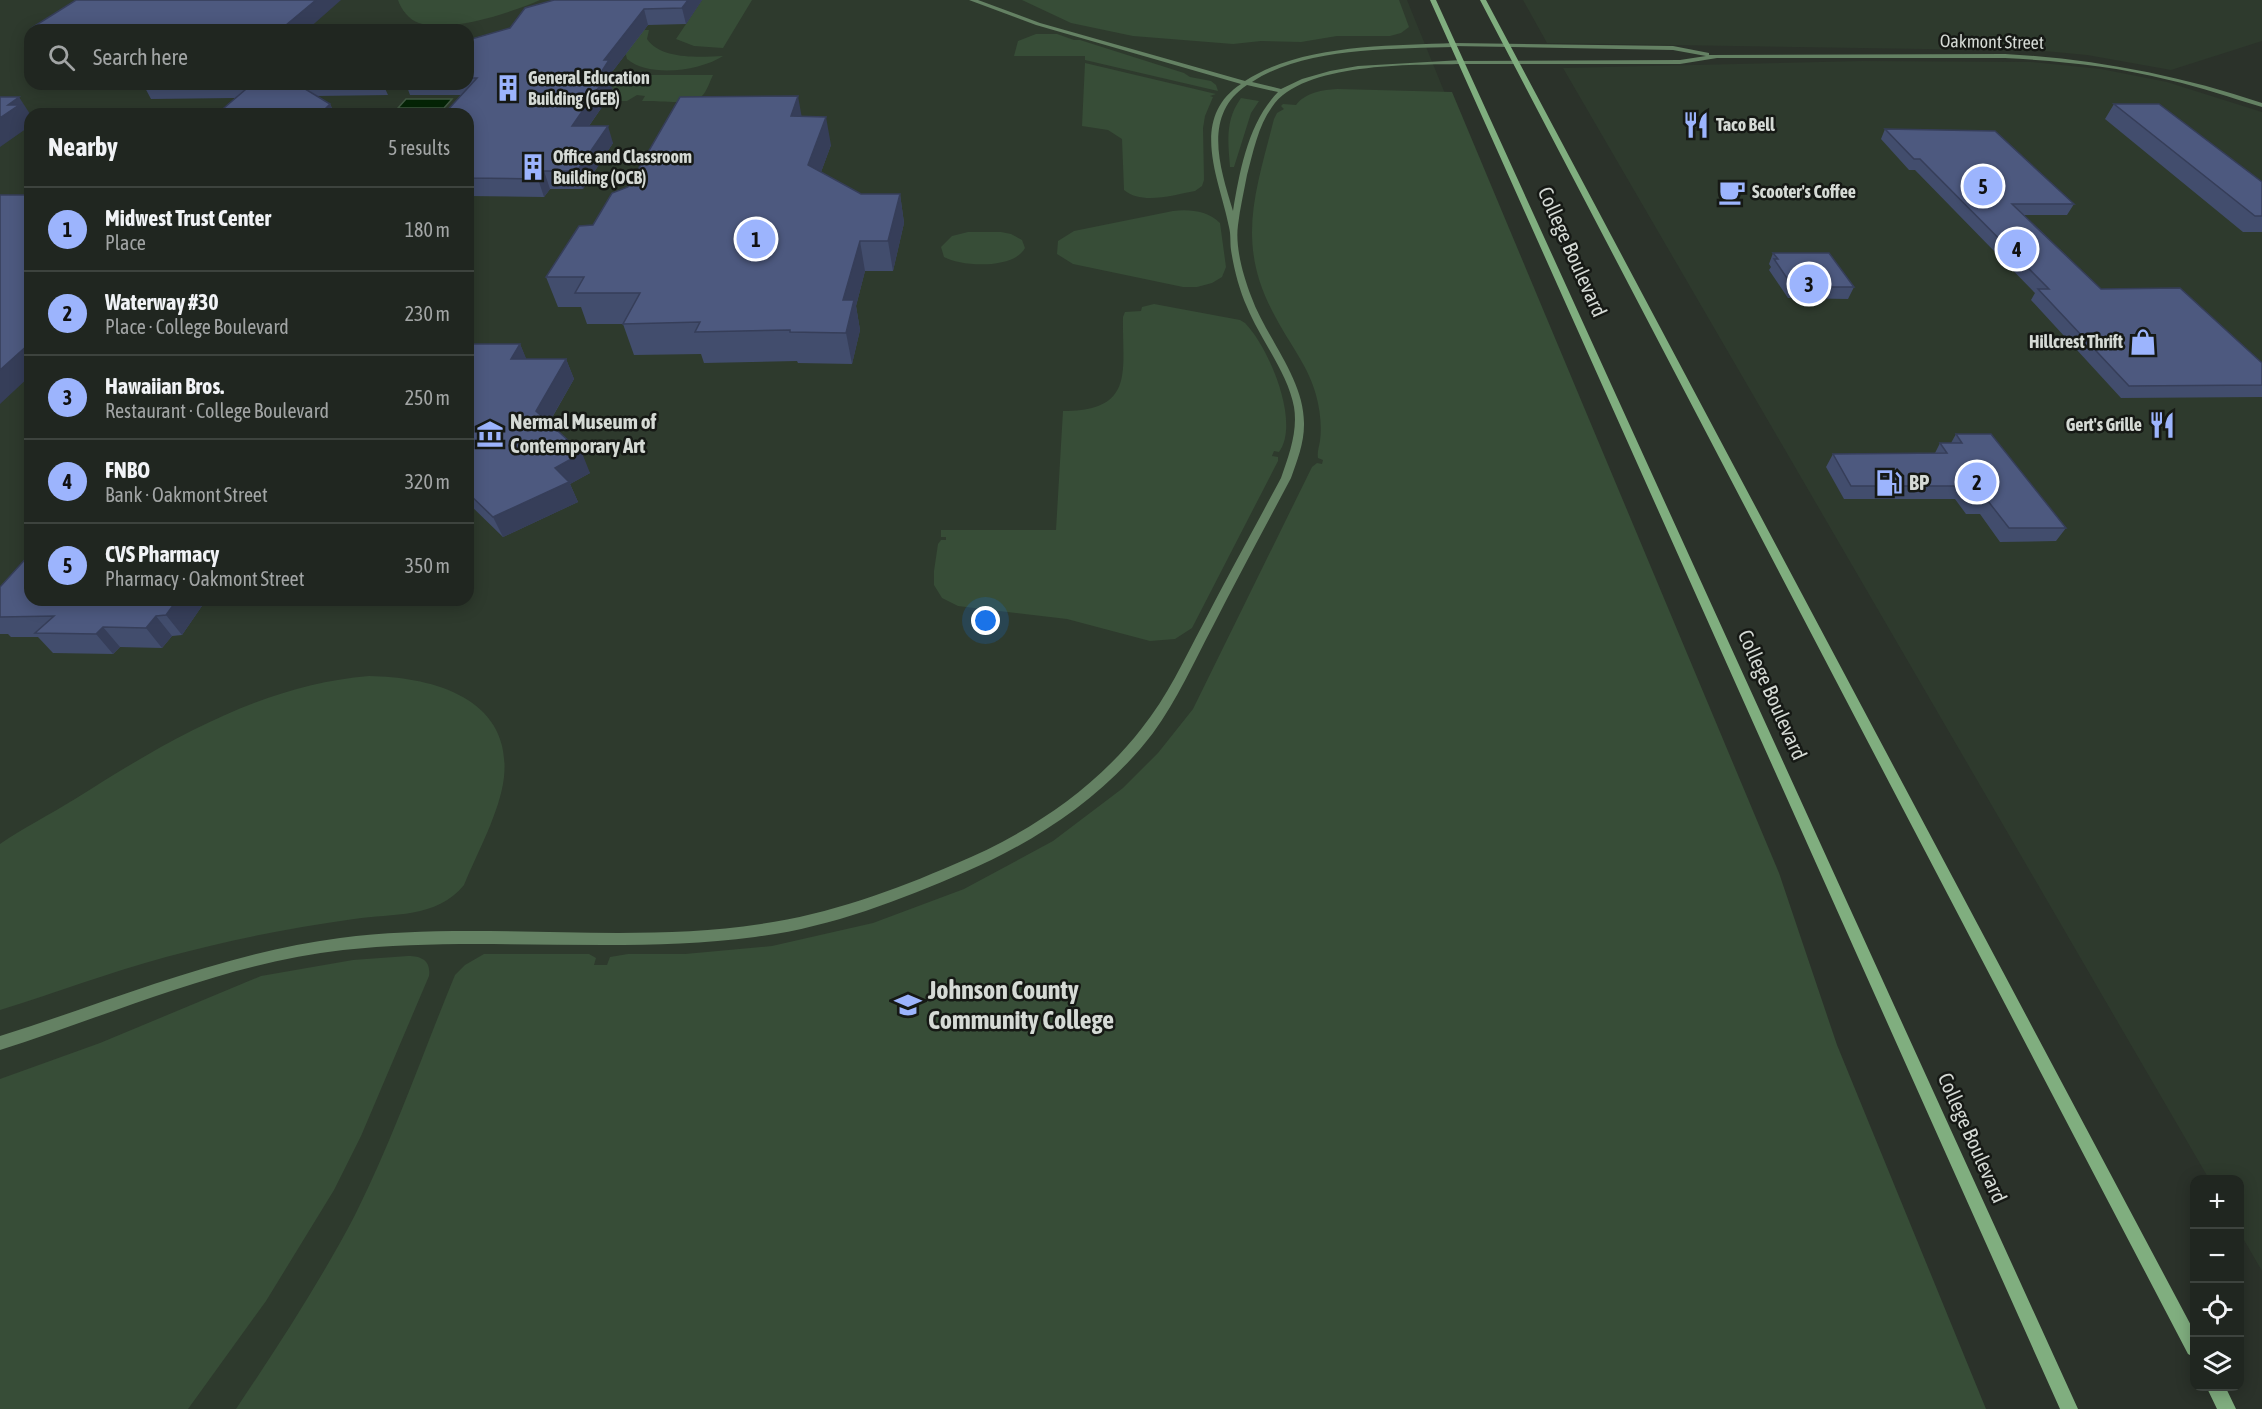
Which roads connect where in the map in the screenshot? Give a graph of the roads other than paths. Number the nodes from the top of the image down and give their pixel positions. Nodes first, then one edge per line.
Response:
1 (972, 0) edge
2 (1433, 0) edge
3 (1483, 0) edge
4 (1454, 45) junction
5 (1507, 46) junction
6 (1716, 57) junction
7 (1462, 62) junction
8 (1516, 63) junction
9 (1245, 83) junction
10 (1282, 91) junction
11 (2262, 105) edge
12 (1233, 225) junction
13 (0, 1042) edge
14 (2190, 1339) edge
15 (2218, 1391) edge
16 (2069, 1409) edge
17 (2227, 1409) edge

1 - 9 street
2 - 4 main road, College Boulevard
3 - 5 main road, College Boulevard
4 - 5 street, Oakmont Street
4 - 7 main road, College Boulevard
4 - 9 street, Oakmont Street
5 - 6 street, Oakmont Street
5 - 8 main road, College Boulevard
6 - 8 street, Oakmont Street
6 - 11 street, Oakmont Street
7 - 8 street, Oakmont Street
7 - 10 street, Oakmont Street
7 - 16 main road, College Boulevard
8 - 14 main road, College Boulevard
9 - 10 street
9 - 12 street, Oakmont Street
10 - 12 street
12 - 13 street
15 - 17 main road

